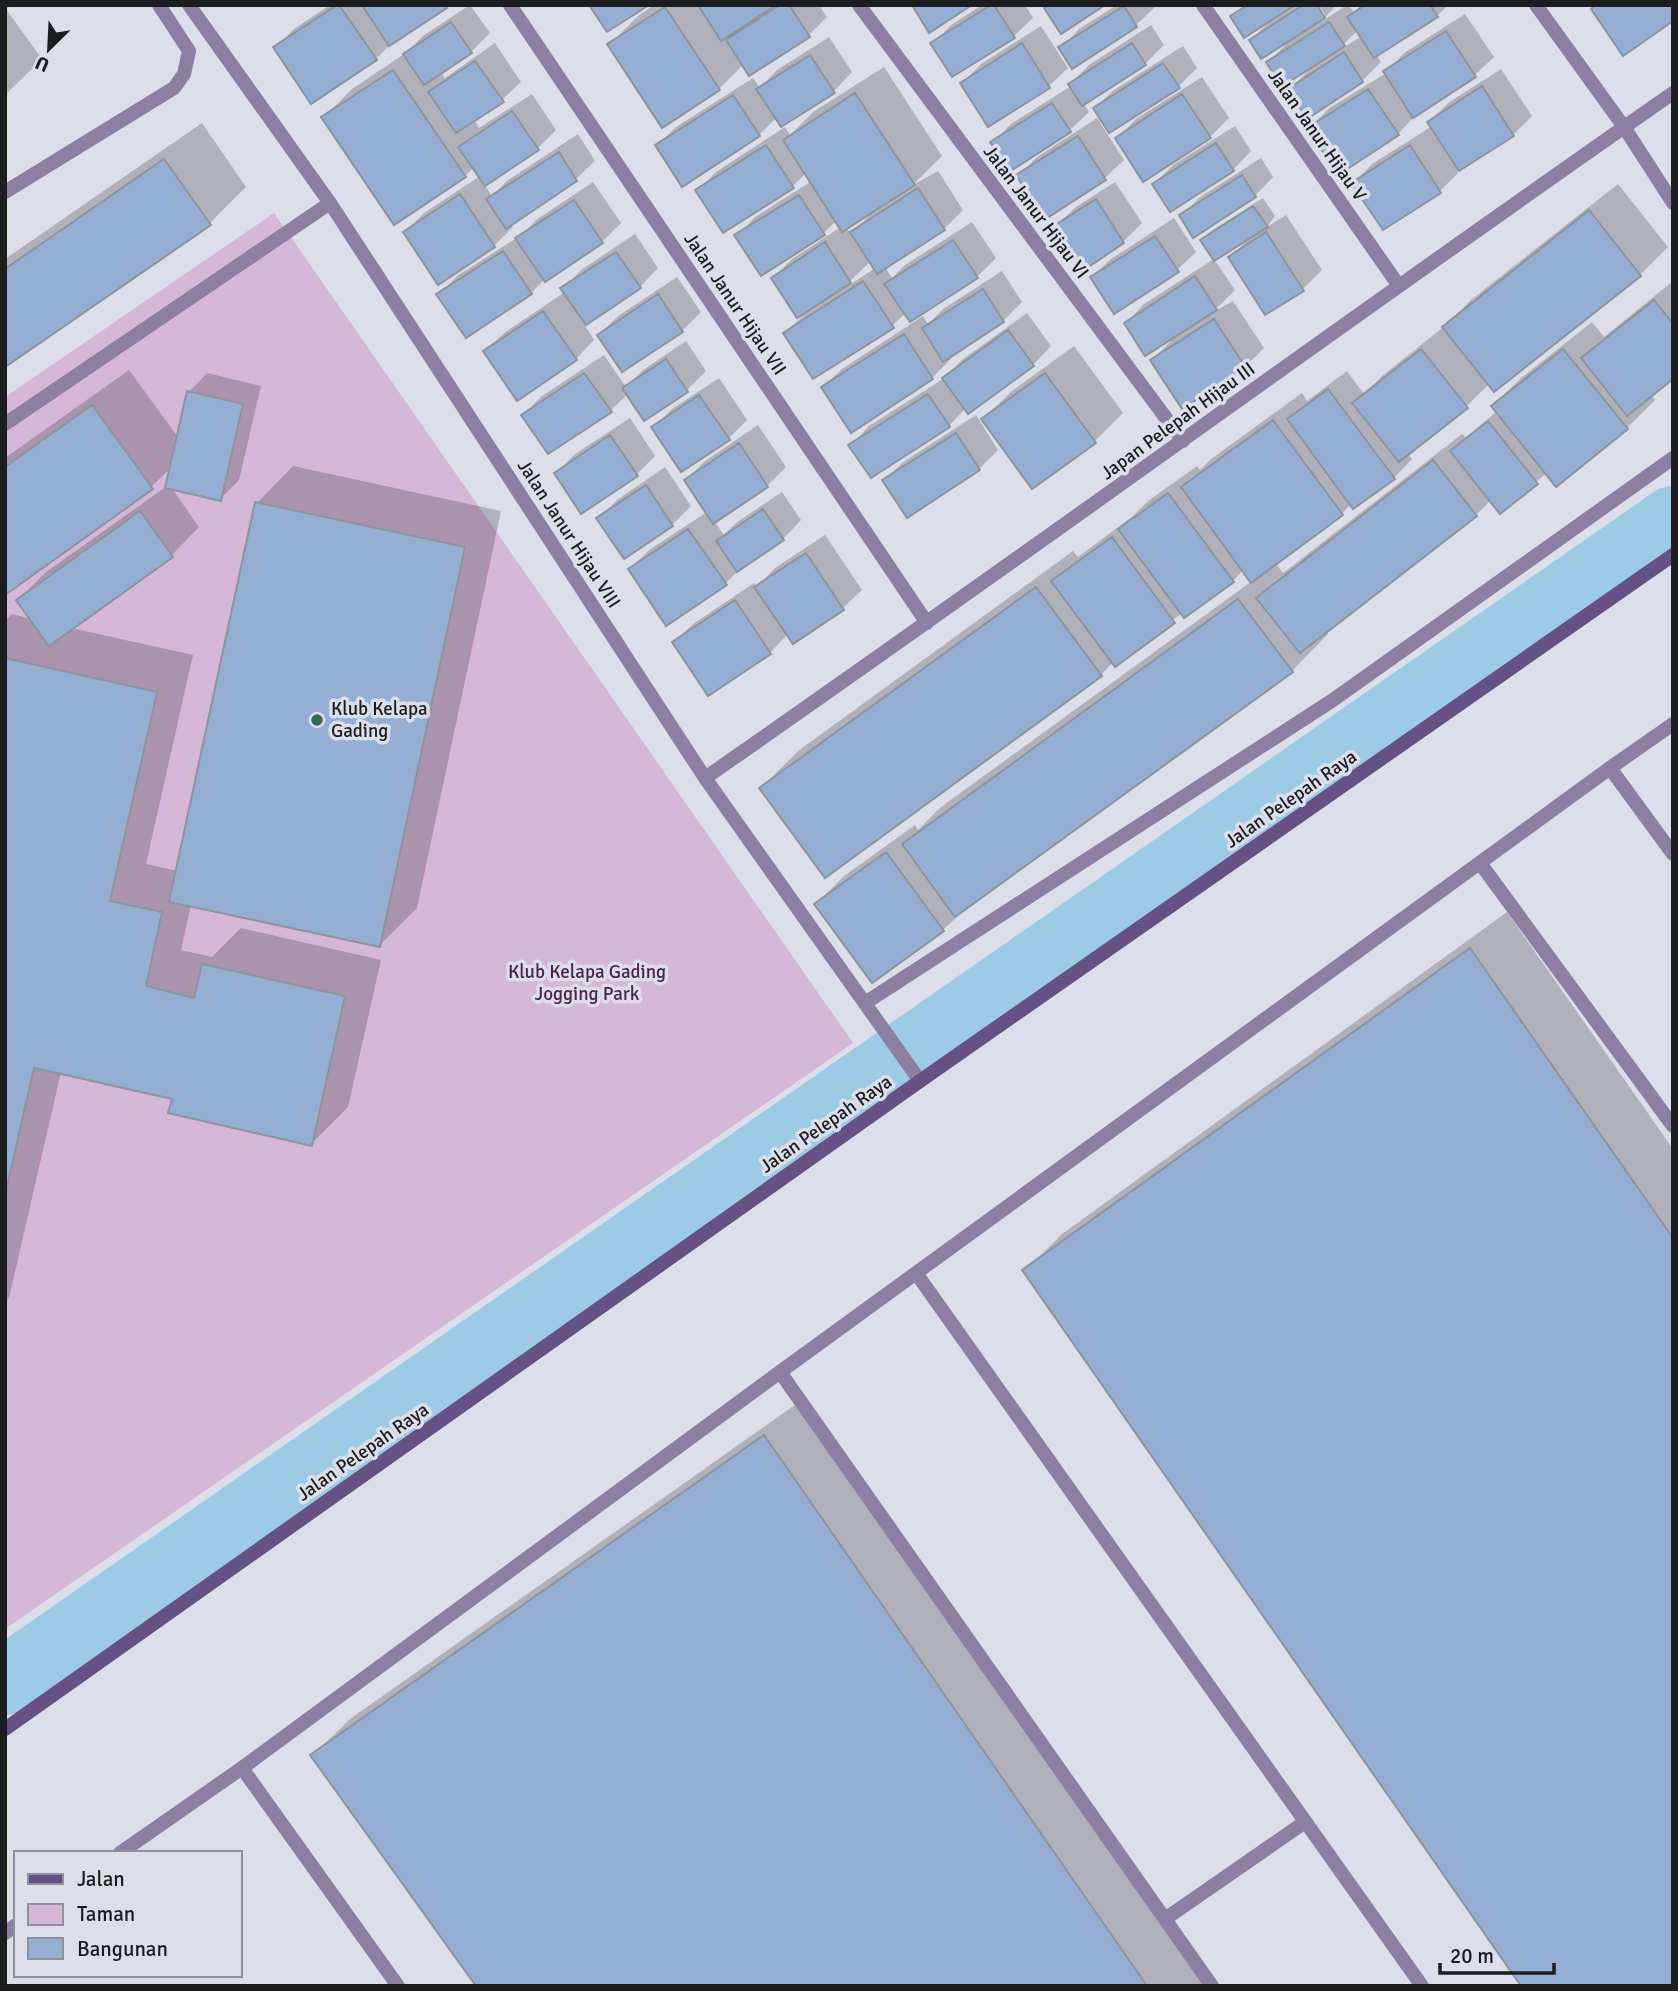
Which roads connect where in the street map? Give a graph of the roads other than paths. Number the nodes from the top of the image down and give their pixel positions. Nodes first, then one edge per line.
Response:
1 (159, 5) edge
2 (189, 5) edge
3 (510, 5) edge
4 (859, 5) edge
5 (1203, 5) edge
6 (1536, 5) edge
7 (1673, 93) edge
8 (1624, 127) junction
9 (5, 192) edge
10 (330, 203) junction
11 (1673, 203) edge
12 (1399, 286) junction
13 (5, 424) edge
14 (1182, 441) junction
15 (1673, 458) edge
16 (1673, 555) edge
17 (928, 623) junction
18 (1673, 724) edge
19 (1610, 768) junction
20 (705, 778) junction
21 (1673, 854) edge
22 (1480, 863) junction
23 (865, 1003) junction
24 (917, 1077) junction
25 (1673, 1126) edge
26 (916, 1273) junction
27 (780, 1372) junction
28 (5, 1729) edge
29 (242, 1768) junction
30 (1306, 1822) junction
31 (123, 1851) edge
32 (1166, 1919) junction
33 (398, 1986) edge
34 (1212, 1986) edge
35 (1422, 1986) edge

1 - 9 street
2 - 10 street, Jalan Janur Hijau VIII
3 - 17 street, Jalan Janur Hijau VII
4 - 14 street, Jalan Janur Hijau VI
5 - 12 street, Jalan Janur Hijau V
6 - 8 street
7 - 8 street, Japan Pelepah Hijau III
8 - 11 street
8 - 12 street, Japan Pelepah Hijau III
10 - 13 street
10 - 20 street, Jalan Janur Hijau VIII
12 - 14 street, Japan Pelepah Hijau III
14 - 17 street, Japan Pelepah Hijau III
15 - 23 street
16 - 24 street, Jalan Pelepah Raya
17 - 20 street, Japan Pelepah Hijau III
18 - 19 street
19 - 21 street
19 - 22 street
20 - 23 street, Jalan Janur Hijau VIII
22 - 25 street
22 - 26 street
23 - 24 street, Jalan Janur Hijau VIII
24 - 28 street, Jalan Pelepah Raya
26 - 27 street
26 - 30 street
27 - 29 street
27 - 32 street
29 - 31 street
29 - 33 street
30 - 32 street
30 - 35 street
32 - 34 street

